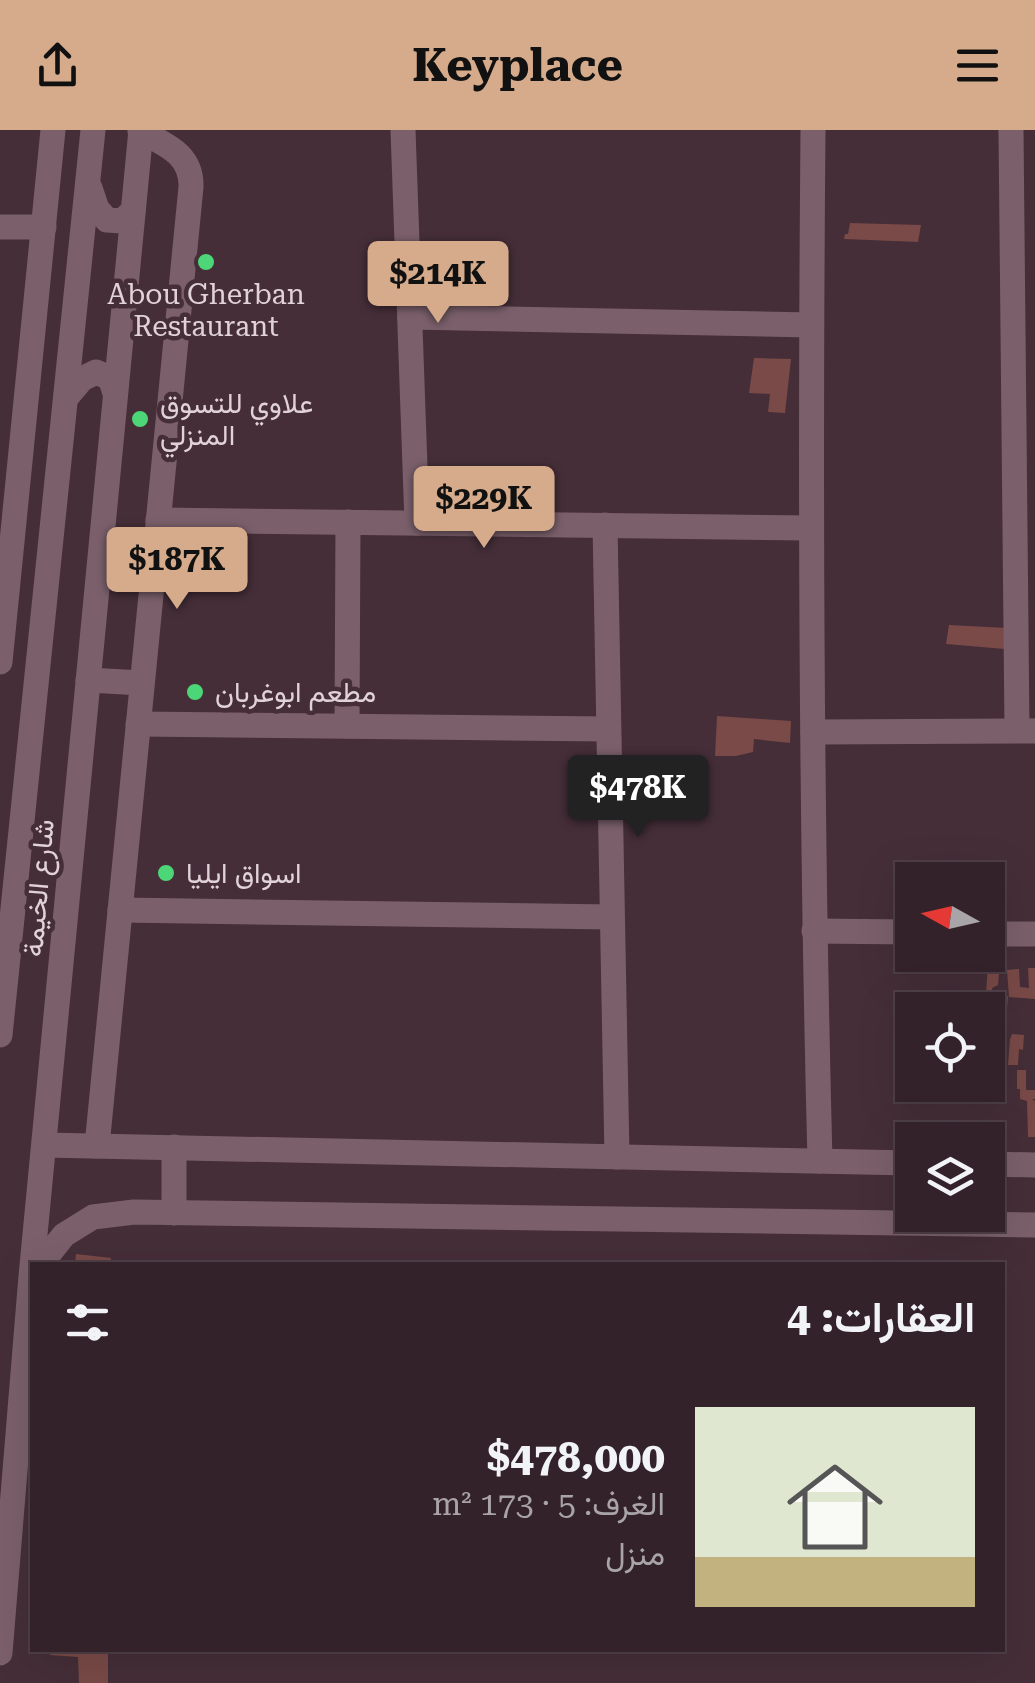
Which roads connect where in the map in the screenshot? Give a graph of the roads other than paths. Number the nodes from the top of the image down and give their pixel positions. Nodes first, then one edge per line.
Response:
1 (53, 130) edge
2 (94, 130) edge
3 (404, 130) edge
4 (813, 130) edge
5 (1011, 130) edge
6 (140, 131) edge
7 (88, 183) junction
8 (133, 212) junction
9 (0, 227) edge
10 (44, 227) junction
11 (410, 317) junction
12 (811, 326) junction
13 (1024, 341) edge
14 (115, 392) junction
15 (66, 398) junction
16 (10, 450) edge
17 (158, 520) junction
18 (348, 522) junction
19 (417, 523) junction
20 (605, 525) junction
21 (810, 528) junction
22 (1025, 549) edge
23 (0, 662) edge
24 (88, 680) junction
25 (142, 683) junction
26 (138, 724) junction
27 (347, 726) junction
28 (608, 729) junction
29 (1026, 730) edge
30 (813, 732) junction
31 (120, 910) junction
32 (612, 917) junction
33 (814, 931) junction
34 (895, 932) edge
35 (1005, 934) edge
36 (1035, 934) edge
37 (0, 1035) edge
38 (44, 1145) junction
39 (97, 1146) junction
40 (174, 1148) junction
41 (617, 1156) junction
42 (820, 1161) junction
43 (895, 1162) edge
44 (1005, 1164) edge
45 (1035, 1165) edge
46 (174, 1212) junction
47 (1035, 1225) edge
48 (33, 1262) edge
49 (42, 1262) edge
50 (30, 1300) edge
51 (0, 1653) edge

1 - 10 street
2 - 7 street, شارع الخيمة
3 - 11 street
4 - 12 street
5 - 13 street
6 - 8 street, شارع الخيمة
6 - 17 street
7 - 8 street
7 - 15 street, شارع الخيمة
8 - 14 street, شارع الخيمة
9 - 10 street
10 - 16 street
11 - 12 street
11 - 19 street
12 - 21 street
13 - 22 street
14 - 15 street
14 - 24 street, شارع الخيمة
15 - 37 street, شارع الخيمة
16 - 23 street
17 - 18 street
17 - 25 street
18 - 19 street
18 - 27 street
19 - 20 street
20 - 21 street
20 - 28 street
21 - 30 street
22 - 29 street
24 - 25 street
24 - 38 street, شارع الخيمة
25 - 26 street
26 - 27 street
26 - 31 street
27 - 28 street
28 - 32 street
29 - 30 street
30 - 33 street
31 - 32 street
31 - 39 street
32 - 41 street
33 - 34 street
33 - 42 street
35 - 36 street
38 - 39 street
38 - 48 street, شارع الخيمة
39 - 40 street
40 - 41 street
40 - 46 street
41 - 42 street
42 - 43 street
44 - 45 street
46 - 47 street
46 - 49 street
50 - 51 street, شارع الخيمة

